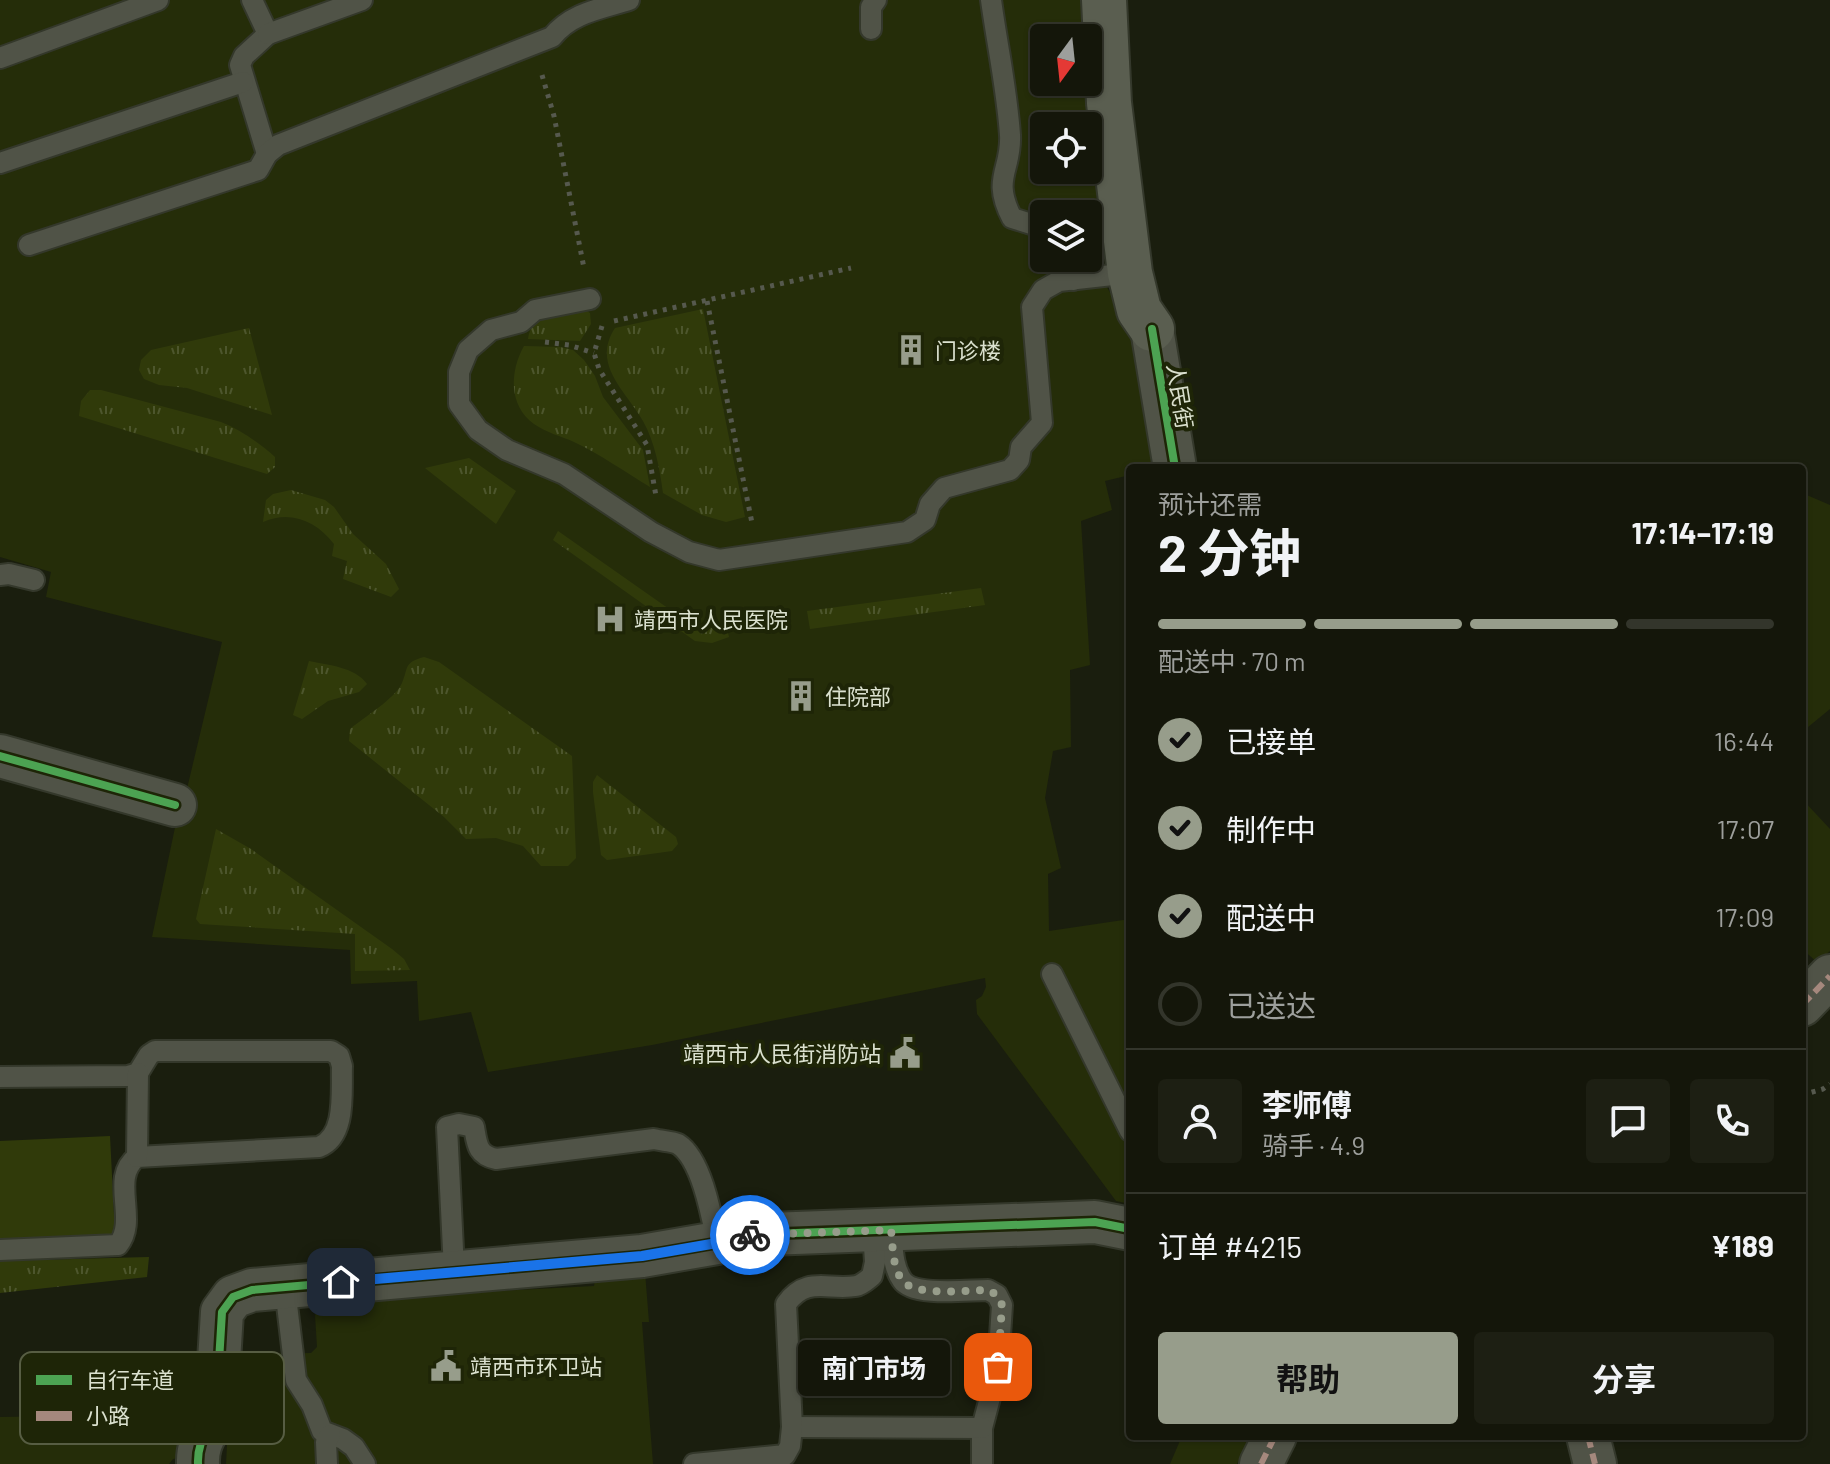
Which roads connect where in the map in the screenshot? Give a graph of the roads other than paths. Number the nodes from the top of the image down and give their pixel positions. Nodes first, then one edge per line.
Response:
1 (158, 0) edge
2 (252, 0) edge
3 (362, 0) edge
4 (629, 0) edge
5 (876, 0) edge
6 (991, 0) edge
7 (1104, 0) edge
8 (1123, 0) edge
9 (573, 8) edge
10 (871, 29) dead end
11 (268, 34) junction
12 (0, 58) edge
13 (243, 82) junction
14 (267, 154) junction
15 (0, 163) edge
16 (1106, 220) edge
17 (1030, 226) edge
18 (29, 245) dead end
19 (1072, 272) edge
20 (1130, 273) junction
21 (1073, 280) junction
22 (590, 299) dead end
23 (1152, 329) junction
24 (1174, 464) edge
25 (0, 575) edge
26 (34, 580) dead end
27 (0, 756) edge
28 (175, 805) dead end
29 (1052, 974) dead end
30 (1830, 976) edge
31 (1806, 1001) edge
32 (138, 1073) junction
33 (0, 1077) edge
34 (1126, 1123) edge
35 (137, 1157) junction
36 (1126, 1228) edge
37 (882, 1230) junction
38 (717, 1243) junction
39 (0, 1250) edge
40 (454, 1270) junction
41 (285, 1288) junction
42 (220, 1352) edge
43 (792, 1427) junction
44 (982, 1428) junction
45 (330, 1435) junction
46 (1273, 1440) edge
47 (1589, 1440) edge
48 (785, 1460) edge
49 (327, 1464) edge
50 (365, 1464) edge
51 (694, 1464) edge
52 (982, 1464) edge
53 (1261, 1464) edge
54 (1595, 1464) edge

1 - 12 lane
2 - 11 lane
3 - 11 lane
4 - 9 lane
5 - 10 lane
6 - 17 lane
7 - 16 main road, 人民街
8 - 23 main road, 人民街
9 - 14 lane
11 - 13 lane
13 - 14 lane
13 - 15 lane
14 - 18 lane
16 - 20 main road, 人民街
19 - 21 lane
20 - 21 lane
20 - 23 main road, 人民街
21 - 22 lane
23 - 24 street, 人民街
25 - 26 lane
27 - 28 street
29 - 34 lane
30 - 31 street
32 - 33 lane
32 - 35 lane
32 - 35 lane
35 - 39 lane
36 - 37 street
37 - 38 street
37 - 43 lane
37 - 44 lane
38 - 40 street
38 - 40 lane
40 - 41 street
41 - 42 street
41 - 45 lane
43 - 44 lane
43 - 48 lane
44 - 52 lane
45 - 49 lane
45 - 50 lane
46 - 53 street
47 - 54 street
48 - 51 lane

